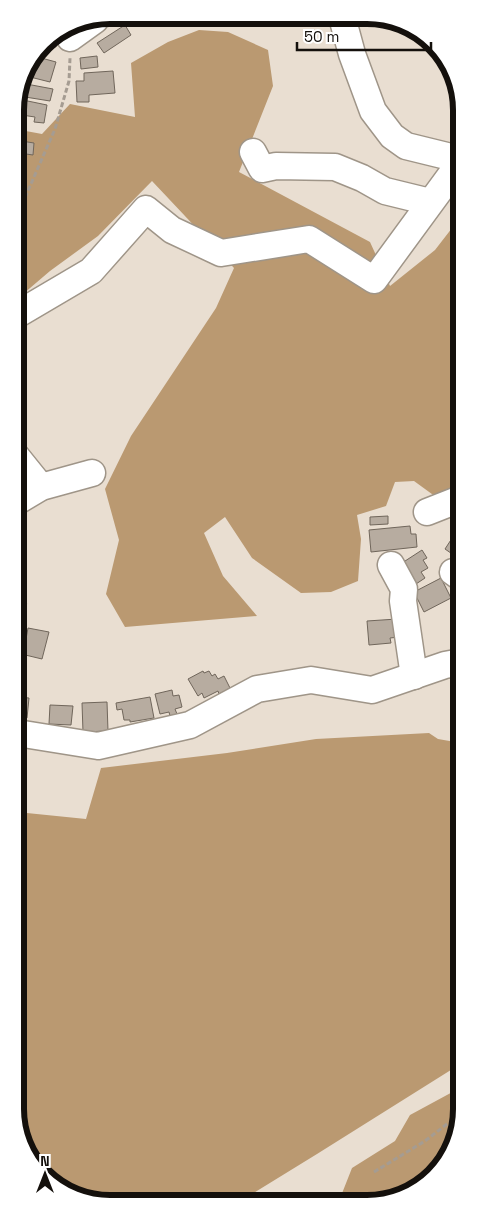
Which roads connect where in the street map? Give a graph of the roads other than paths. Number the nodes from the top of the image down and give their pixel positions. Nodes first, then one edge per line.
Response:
1 (344, 24) edge
2 (85, 27) edge
3 (70, 38) road end
4 (253, 152) dead end
5 (453, 158) edge
6 (453, 172) edge
7 (430, 202) junction
8 (24, 310) edge
9 (24, 466) edge
10 (92, 473) dead end
11 (42, 488) junction
12 (24, 498) edge
13 (453, 502) edge
14 (428, 512) dead end
15 (391, 565) dead end
16 (453, 663) edge
17 (414, 676) junction
18 (24, 734) edge

1 - 5 street
2 - 3 street
4 - 7 street
6 - 7 street
7 - 8 street
9 - 11 street
10 - 11 street
11 - 12 street
13 - 14 street
15 - 17 street
16 - 17 street
17 - 18 street

